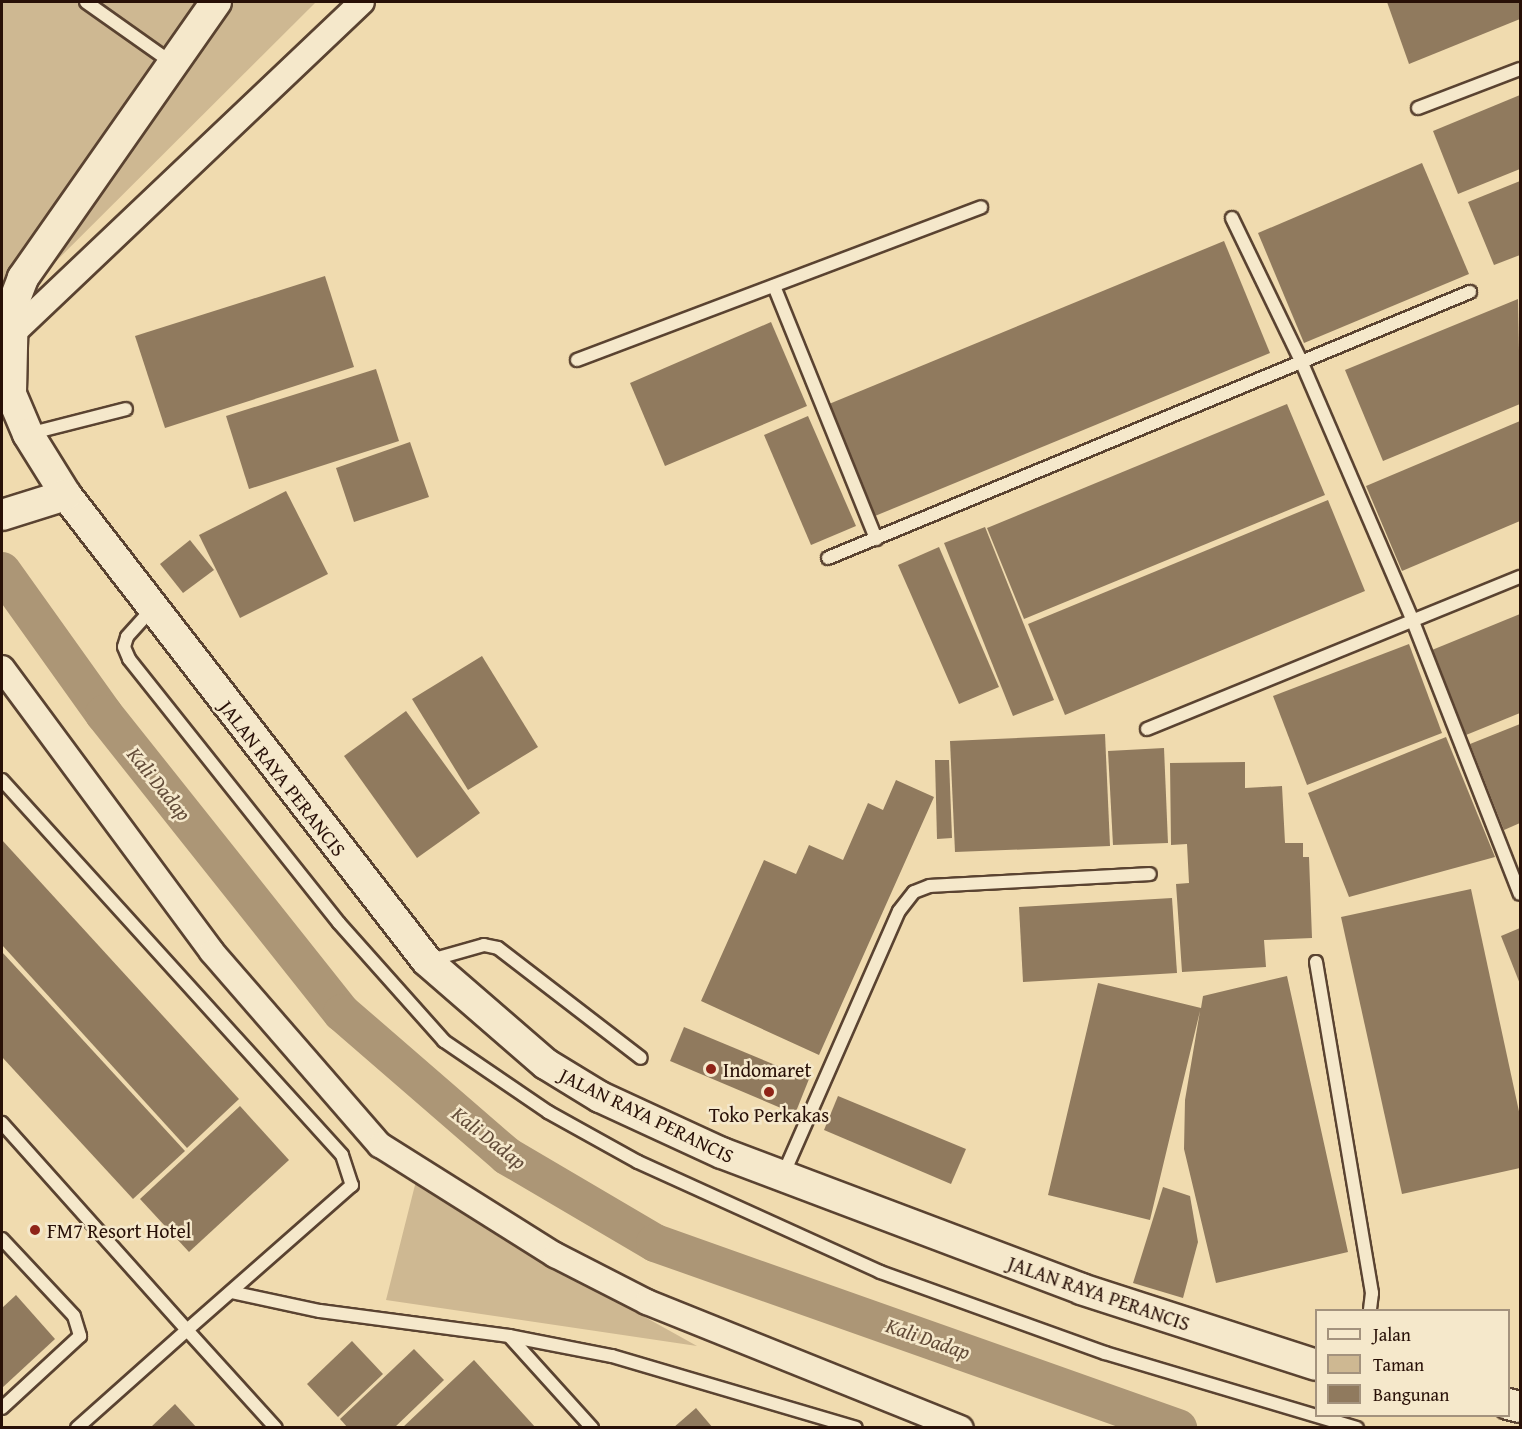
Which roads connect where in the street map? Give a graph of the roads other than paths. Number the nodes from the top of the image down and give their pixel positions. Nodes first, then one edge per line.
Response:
1 (86, 2) edge
2 (216, 2) edge
3 (362, 2) edge
4 (172, 63) junction
5 (1521, 69) edge
6 (1418, 108) dead end
7 (981, 207) dead end
8 (1232, 218) dead end
9 (774, 286) junction
10 (1470, 292) dead end
11 (10, 336) junction
12 (577, 360) dead end
13 (1301, 361) junction
14 (5, 381) edge
15 (126, 409) dead end
16 (28, 434) junction
17 (66, 495) junction
18 (9, 513) edge
19 (876, 539) junction
20 (828, 558) dead end
21 (1521, 577) edge
22 (151, 610) junction
23 (1412, 619) junction
24 (2, 668) edge
25 (1147, 729) dead end
26 (2, 780) edge
27 (1517, 873) edge
28 (1150, 874) dead end
29 (1521, 894) edge
30 (427, 961) junction
31 (1316, 962) dead end
32 (641, 1058) dead end
33 (2, 1124) edge
34 (782, 1177) junction
35 (2, 1239) edge
36 (231, 1292) junction
37 (1370, 1309) edge
38 (187, 1330) junction
39 (509, 1336) junction
40 (1315, 1364) edge
41 (2, 1408) edge
42 (1315, 1416) edge
43 (1320, 1417) edge
44 (77, 1428) edge
45 (276, 1428) edge
46 (592, 1428) edge
47 (856, 1428) edge
48 (961, 1428) edge
49 (1357, 1428) edge

1 - 4 lane
2 - 4 street, JALAN RAYA PERANCIS
3 - 11 street
4 - 11 street, JALAN RAYA PERANCIS
5 - 6 lane
7 - 9 lane
8 - 13 lane
9 - 12 lane
9 - 19 lane
10 - 13 lane
11 - 14 street, JALAN RAYA PERANCIS
13 - 19 lane
13 - 23 lane
14 - 16 street, JALAN RAYA PERANCIS
15 - 16 lane
16 - 17 street, JALAN RAYA PERANCIS
17 - 18 street
17 - 22 street, JALAN RAYA PERANCIS
19 - 20 lane
21 - 23 lane
22 - 30 street, JALAN RAYA PERANCIS
22 - 42 lane
23 - 25 lane
23 - 27 lane
24 - 48 street
26 - 36 lane
27 - 29 lane
28 - 34 lane
30 - 32 lane
30 - 34 street, JALAN RAYA PERANCIS
31 - 37 lane
33 - 38 lane
34 - 40 street, JALAN RAYA PERANCIS
35 - 41 lane
36 - 38 lane
36 - 39 lane
38 - 44 lane
38 - 45 lane
39 - 46 lane
39 - 47 lane
43 - 49 lane

